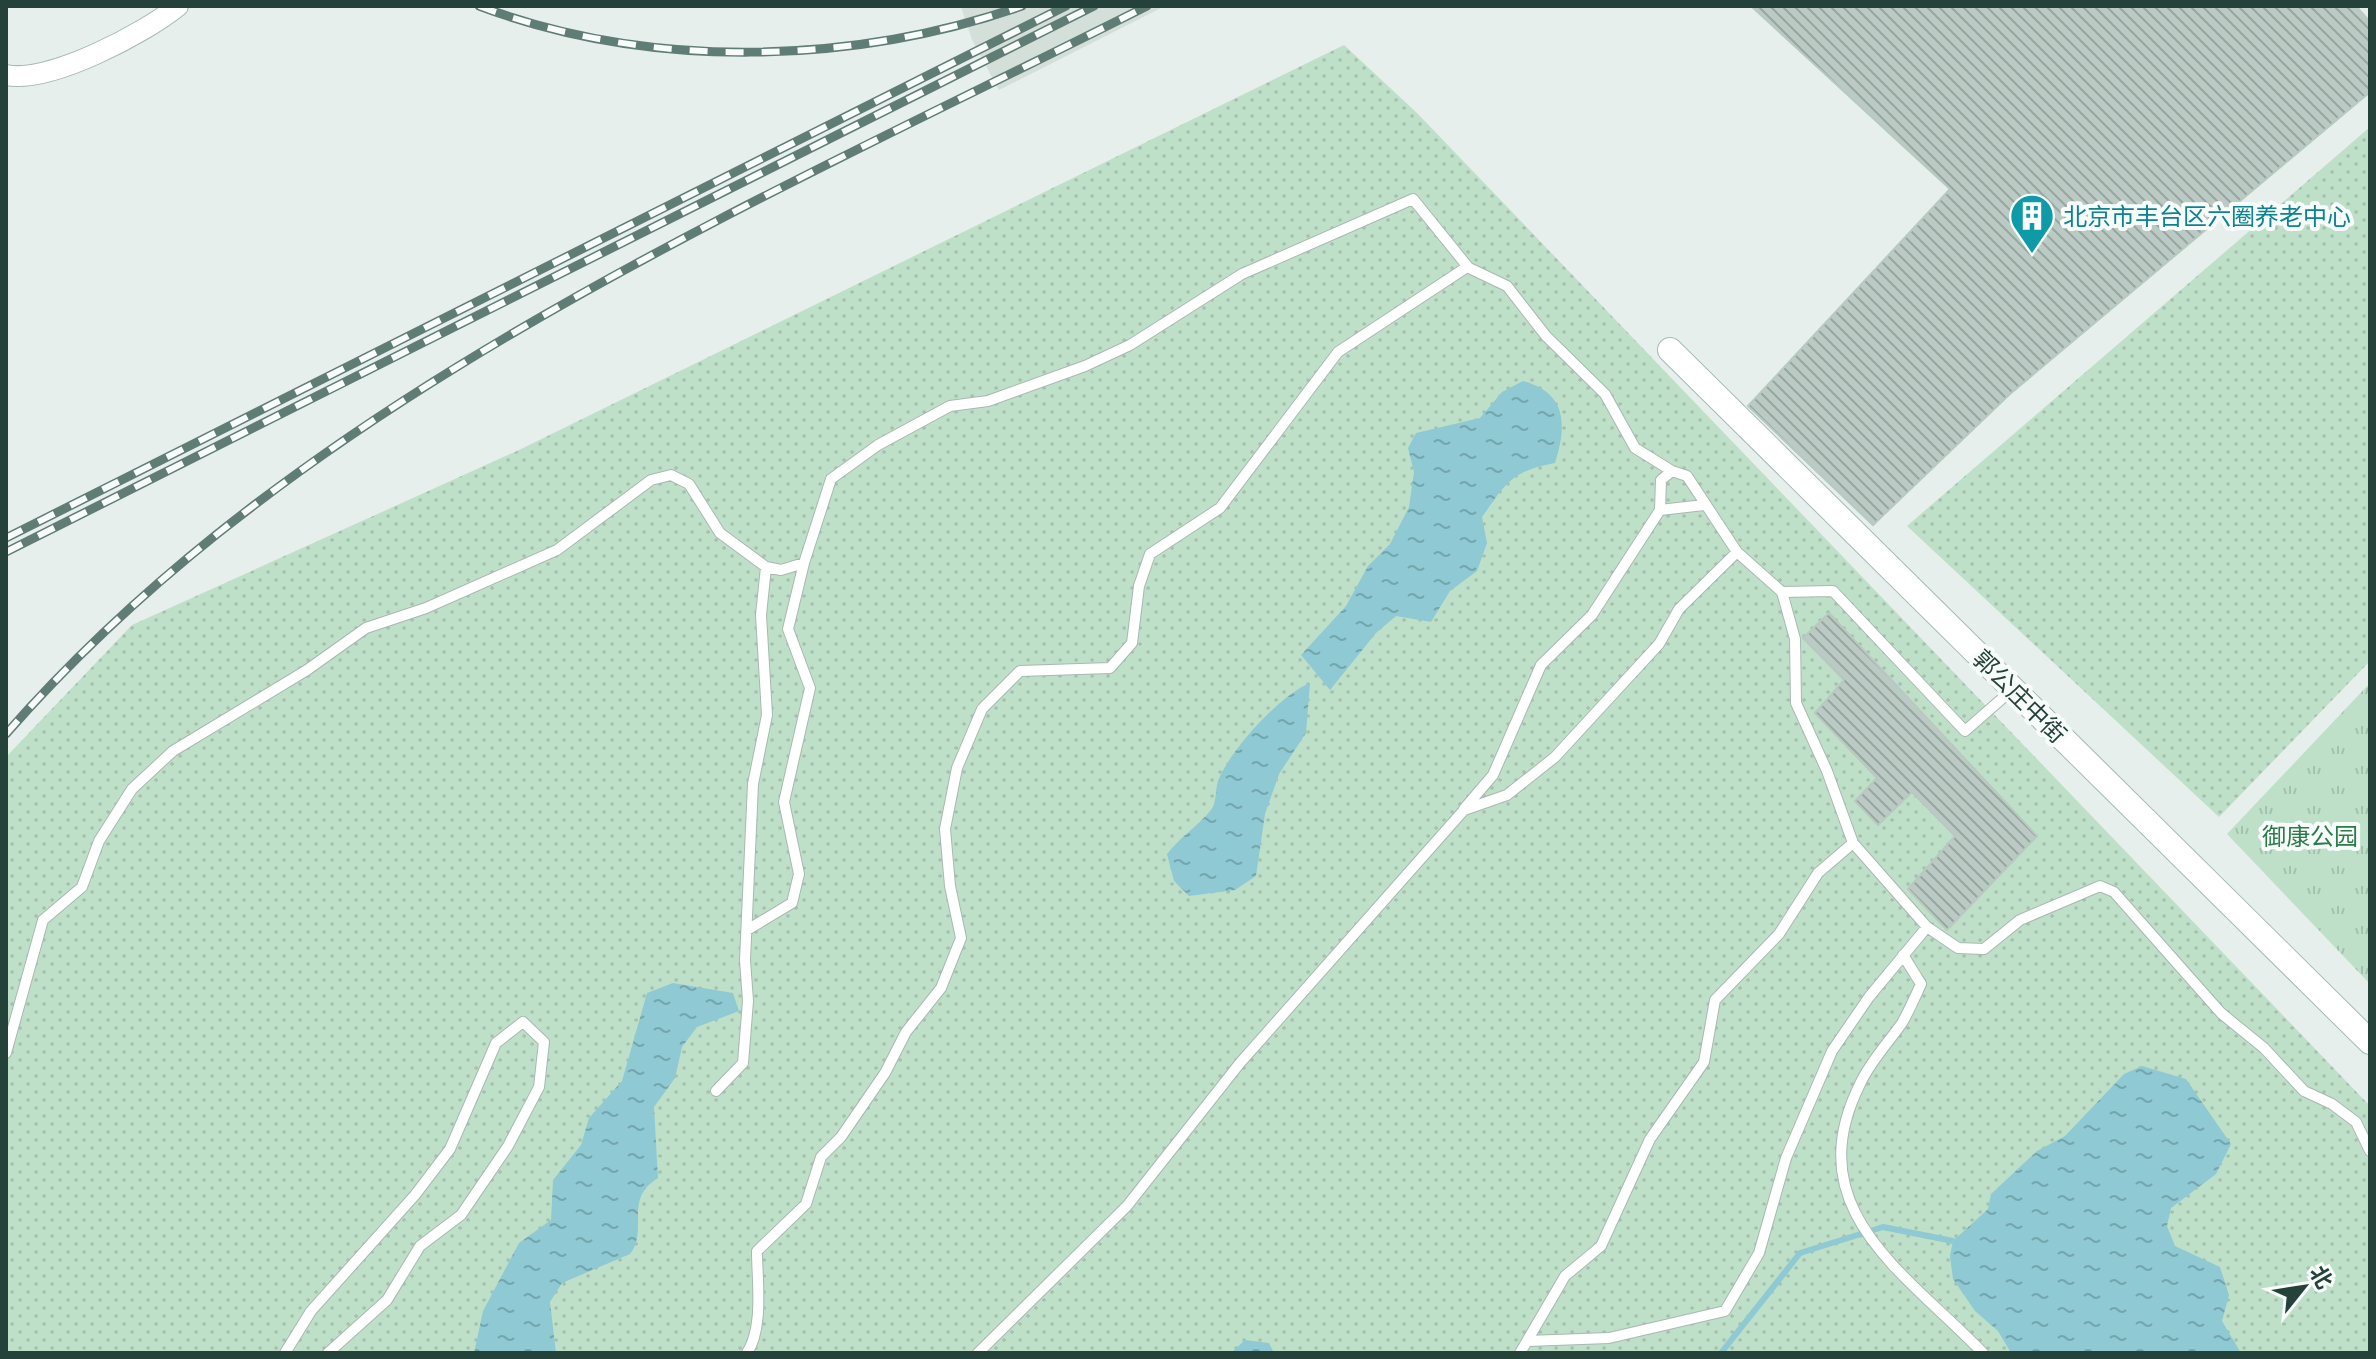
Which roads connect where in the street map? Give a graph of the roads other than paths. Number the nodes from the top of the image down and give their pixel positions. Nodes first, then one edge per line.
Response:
1 (178, 6) edge
2 (6, 75) edge
3 (1468, 267) junction
4 (1670, 350) dead end
5 (1672, 471) junction
6 (1704, 505) junction
7 (1660, 510) junction
8 (1737, 552) junction
9 (804, 563) junction
10 (766, 567) junction
11 (1782, 592) junction
12 (2013, 689) junction
13 (1464, 810) junction
14 (1853, 843) junction
15 (1927, 927) junction
16 (747, 930) junction
17 (1903, 955) junction
18 (2370, 1042) edge
19 (6, 1053) edge
20 (716, 1091) dead end
21 (2370, 1151) edge
22 (1527, 1341) junction
23 (285, 1353) edge
24 (328, 1353) edge
25 (747, 1353) edge
26 (978, 1353) edge
27 (1520, 1353) edge
28 (1983, 1353) edge

1 - 2 street
3 - 5 lane
3 - 9 lane
3 - 25 lane
4 - 12 street, 郭公庄中街
5 - 6 lane
5 - 7 lane
6 - 7 lane
6 - 8 lane
7 - 13 lane
8 - 11 lane
8 - 13 lane
9 - 10 lane
9 - 16 lane
10 - 16 lane
10 - 19 lane
11 - 12 lane
11 - 14 lane
12 - 18 street, 郭公庄中街
13 - 26 lane
14 - 15 lane
14 - 22 lane
15 - 17 lane
15 - 21 lane
16 - 20 lane
17 - 22 lane
17 - 28 lane
22 - 27 lane
23 - 24 lane

